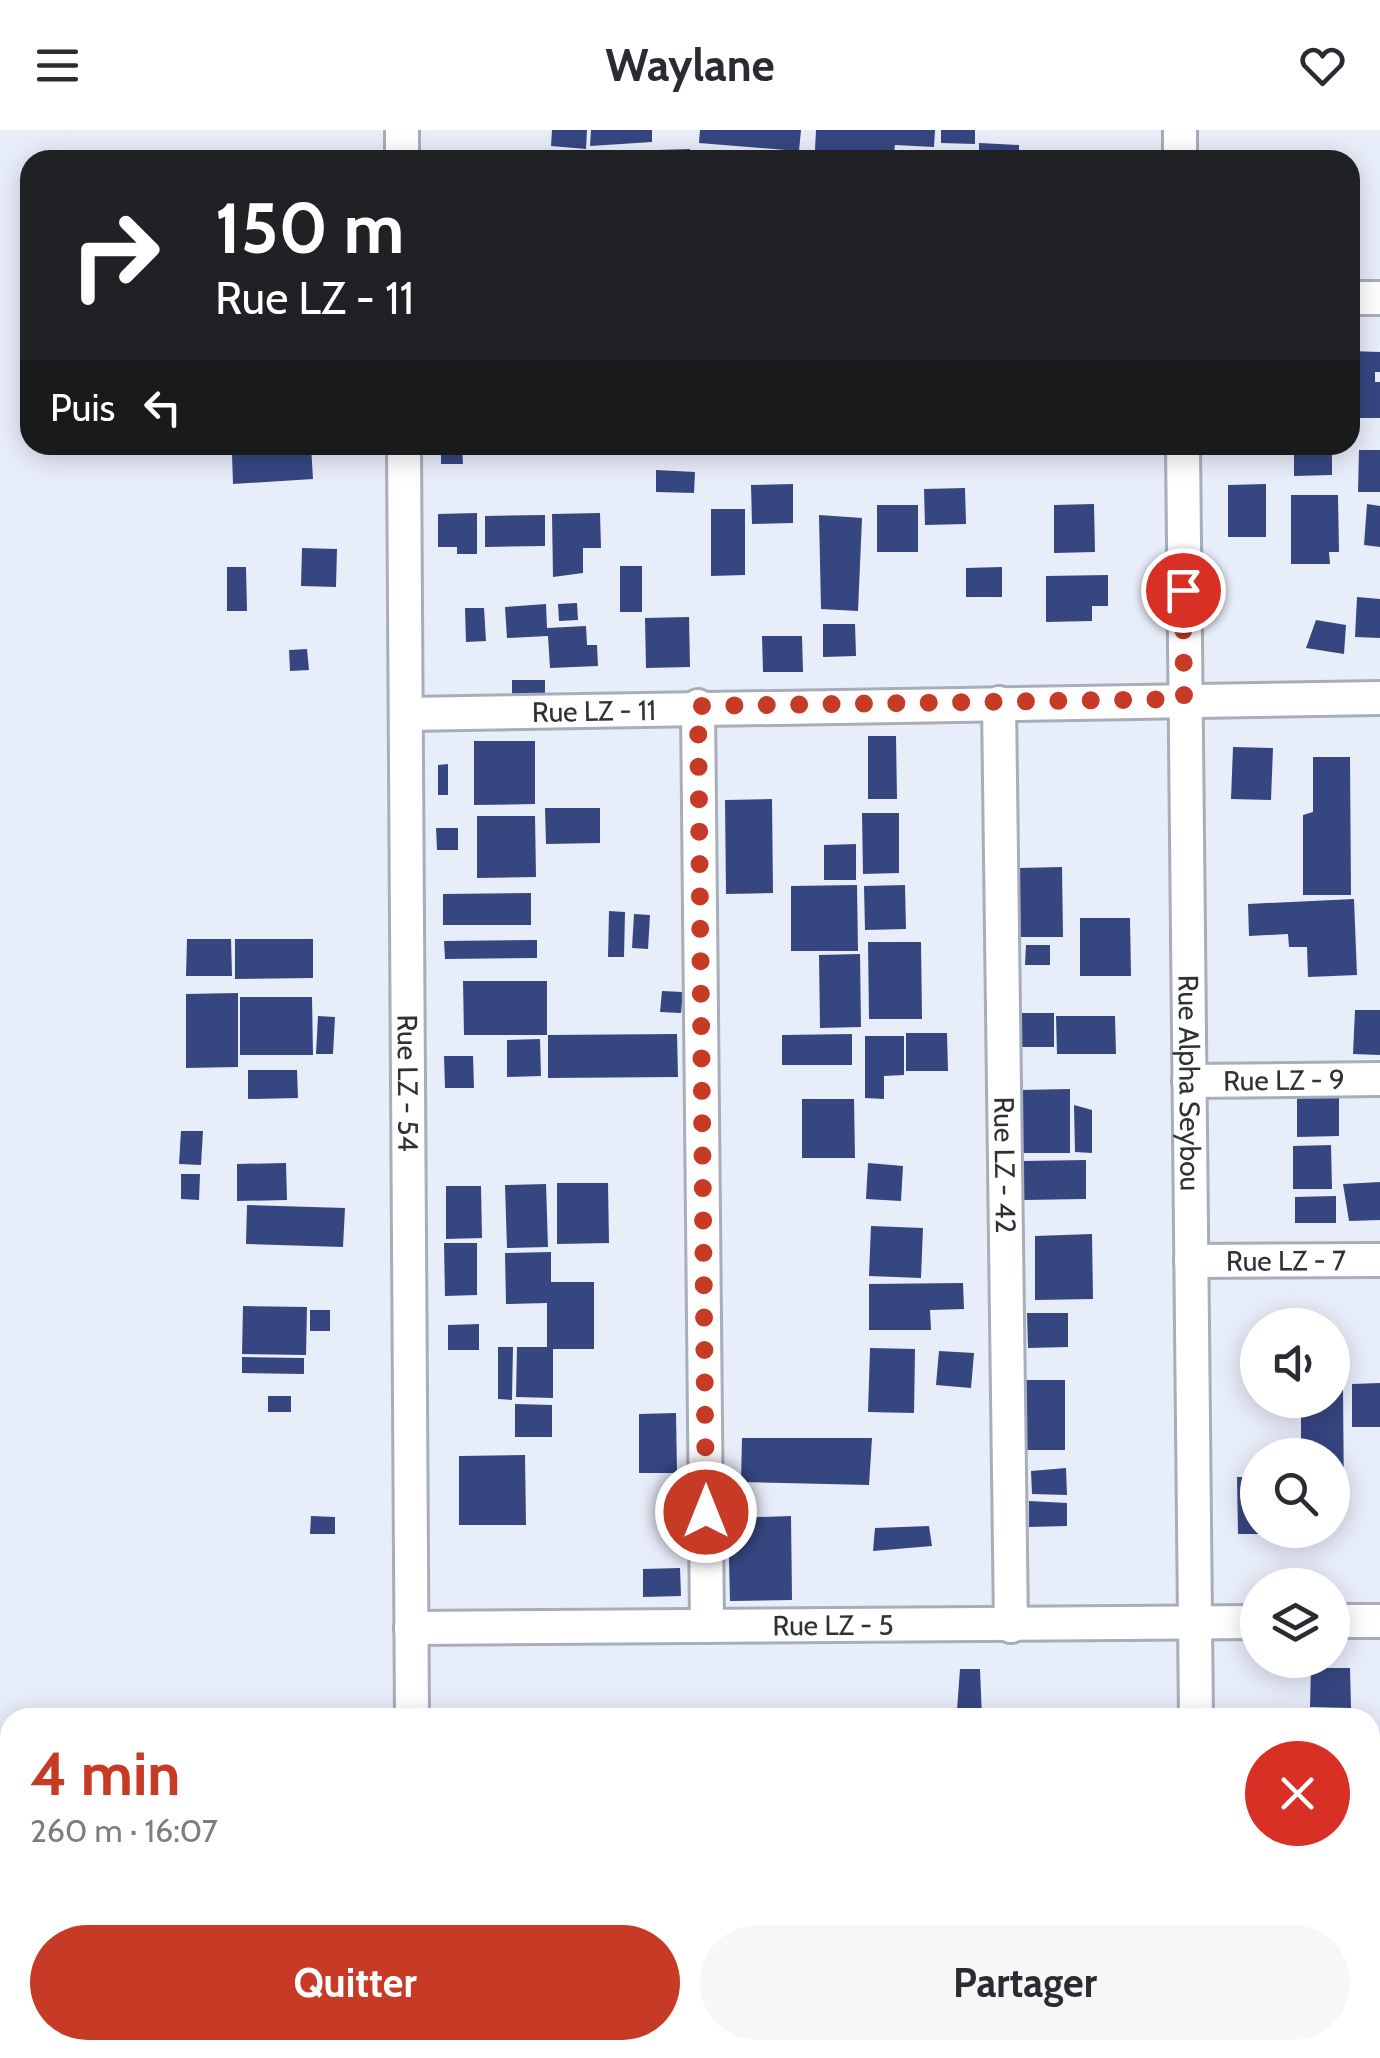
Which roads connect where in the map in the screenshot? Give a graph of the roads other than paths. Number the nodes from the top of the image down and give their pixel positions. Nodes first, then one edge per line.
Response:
1 (404, 455) edge
2 (1182, 455) edge
3 (1380, 698) edge
4 (1184, 699) junction
5 (999, 703) junction
6 (698, 706) junction
7 (406, 714) junction
8 (1380, 1078) edge
9 (1190, 1081) junction
10 (1380, 1260) edge
11 (1191, 1261) junction
12 (1350, 1621) edge
13 (1380, 1621) edge
14 (1195, 1622) junction
15 (1240, 1622) edge
16 (706, 1626) junction
17 (1011, 1626) junction
18 (411, 1628) junction
19 (412, 1708) edge
20 (1196, 1708) edge

1 - 7 street, Rue LZ - 54
2 - 4 street, Rue Alpha Seybou
3 - 4 street, Rue LZ - 11
4 - 5 street, Rue LZ - 11
4 - 9 street, Rue Alpha Seybou
5 - 6 street, Rue LZ - 11
5 - 17 street, Rue LZ - 42
6 - 7 street, Rue LZ - 11
6 - 16 street
7 - 18 street, Rue LZ - 54
8 - 9 street, Rue LZ - 9
9 - 11 street, Rue Alpha Seybou
10 - 11 street, Rue LZ - 7
11 - 14 street, Rue Alpha Seybou
12 - 13 street
14 - 15 street, Rue LZ - 5
14 - 17 street, Rue LZ - 5
14 - 20 street, Rue Alpha Seybou
16 - 17 street, Rue LZ - 5
16 - 18 street, Rue LZ - 5
18 - 19 street, Rue LZ - 54

